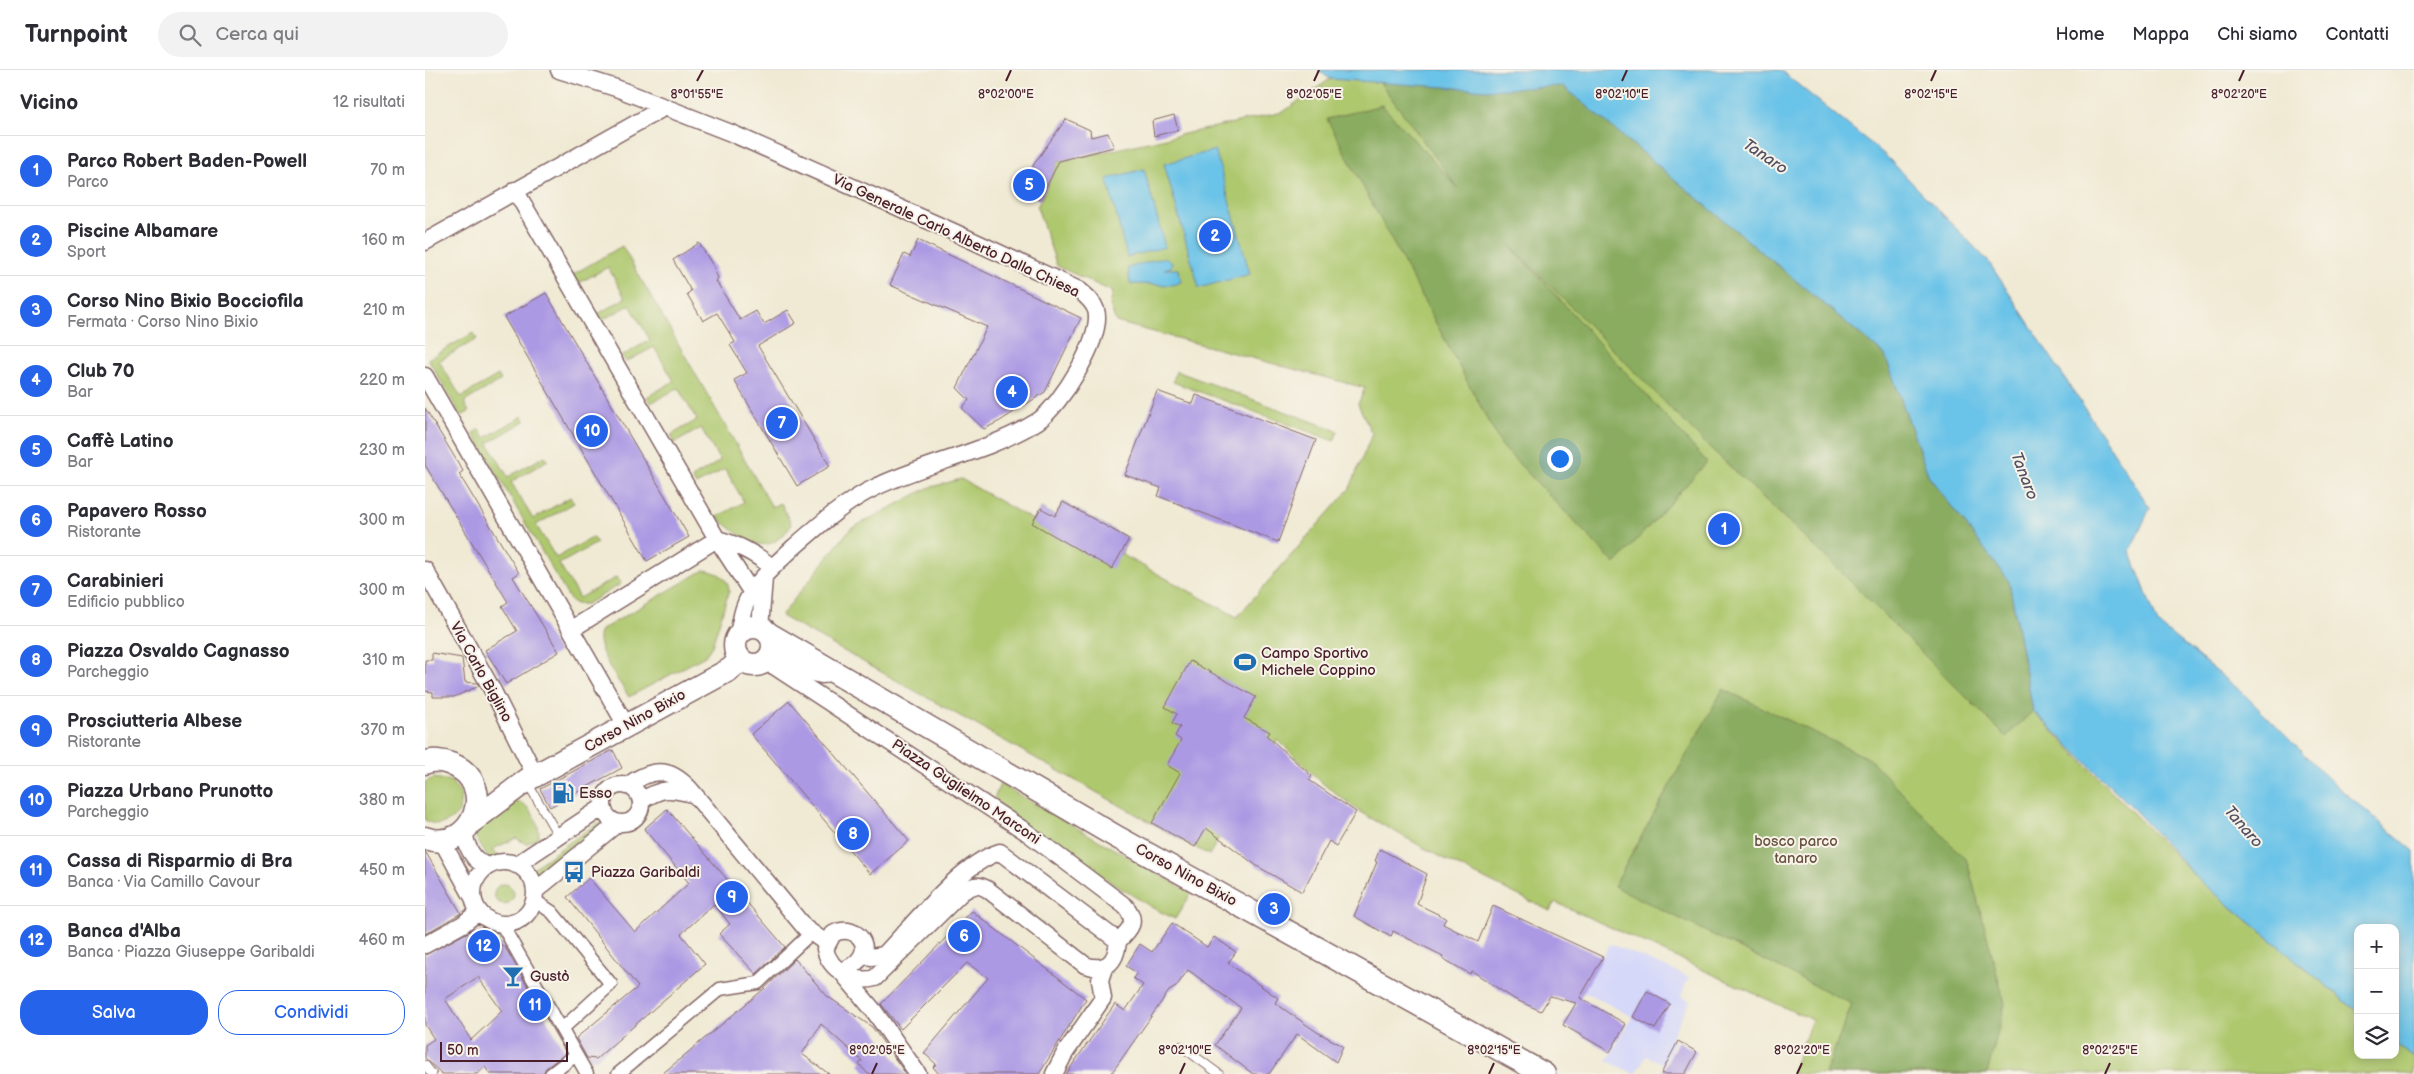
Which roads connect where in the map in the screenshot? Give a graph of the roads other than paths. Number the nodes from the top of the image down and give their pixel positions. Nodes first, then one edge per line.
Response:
1 (559, 70) edge
2 (665, 107) junction
3 (515, 190) junction
4 (425, 242) edge
5 (425, 376) edge
6 (717, 539) junction
7 (425, 570) edge
8 (768, 573) junction
9 (752, 593) junction
10 (572, 630) junction
11 (765, 631) junction
12 (738, 634) junction
13 (741, 660) junction
14 (766, 661) junction
15 (858, 685) junction
16 (627, 726) junction
17 (426, 761) edge
18 (531, 778) junction
19 (474, 784) junction
20 (627, 786) junction
21 (695, 795) junction
22 (641, 802) junction
23 (603, 807) junction
24 (618, 823) junction
25 (468, 826) junction
26 (559, 837) junction
27 (433, 840) edge
28 (516, 865) junction
29 (489, 866) junction
30 (535, 895) junction
31 (472, 896) junction
32 (478, 912) junction
33 (502, 925) junction
34 (810, 934) junction
35 (1118, 941) junction
36 (827, 943) junction
37 (425, 945) edge
38 (863, 953) junction
39 (1104, 968) junction
40 (841, 971) junction
41 (561, 1029) junction
42 (1181, 1046) dead end
43 (576, 1055) junction
44 (425, 1065) edge
45 (432, 1074) edge
46 (551, 1074) edge
47 (587, 1074) edge
48 (618, 1074) edge
49 (918, 1074) edge
50 (1054, 1074) edge
51 (1219, 1074) edge
52 (1543, 1074) edge

1 - 2 street, Via Generale Carlo Alberto Dalla Chiesa
2 - 3 street
2 - 8 street, Via Generale Carlo Alberto Dalla Chiesa
3 - 4 street
3 - 6 street
5 - 10 street
6 - 8 street
6 - 9 street
6 - 10 street
7 - 18 street, Via Carlo Biglino
8 - 9 street, Via Generale Carlo Alberto Dalla Chiesa
8 - 11 street
9 - 12 street, Via Generale Carlo Alberto Dalla Chiesa
10 - 16 street
11 - 12 main road
11 - 14 main road
11 - 15 main road, Corso Nino Bixio
12 - 13 main road
13 - 14 main road
13 - 16 main road, Corso Nino Bixio
14 - 15 main road, Corso Nino Bixio
14 - 35 street, Piazza Guglielmo Marconi
15 - 52 main road, Corso Nino Bixio
16 - 18 main road, Corso Nino Bixio
17 - 19 main road
18 - 19 main road, Corso Nino Bixio
18 - 25 main road, Corso Nino Bixio
18 - 26 lane
19 - 25 main road
20 - 21 street
20 - 22 street
20 - 23 street
21 - 22 street
21 - 34 street
22 - 24 street
23 - 24 street
23 - 26 street
24 - 30 street
25 - 27 main road, Corso Nino Bixio
25 - 29 street
26 - 28 street
27 - 31 street
28 - 29 street
28 - 30 street
29 - 31 street
30 - 33 street
30 - 41 street
31 - 32 street
32 - 33 street
32 - 37 street
33 - 41 street
34 - 36 street
34 - 48 street
35 - 38 street, Piazza Guglielmo Marconi
35 - 39 street, Piazza Guglielmo Marconi
36 - 38 street
36 - 40 street
38 - 40 street
39 - 40 street
39 - 50 street
40 - 49 street
41 - 43 street
42 - 51 lane
43 - 46 street
43 - 47 street
44 - 45 lane

